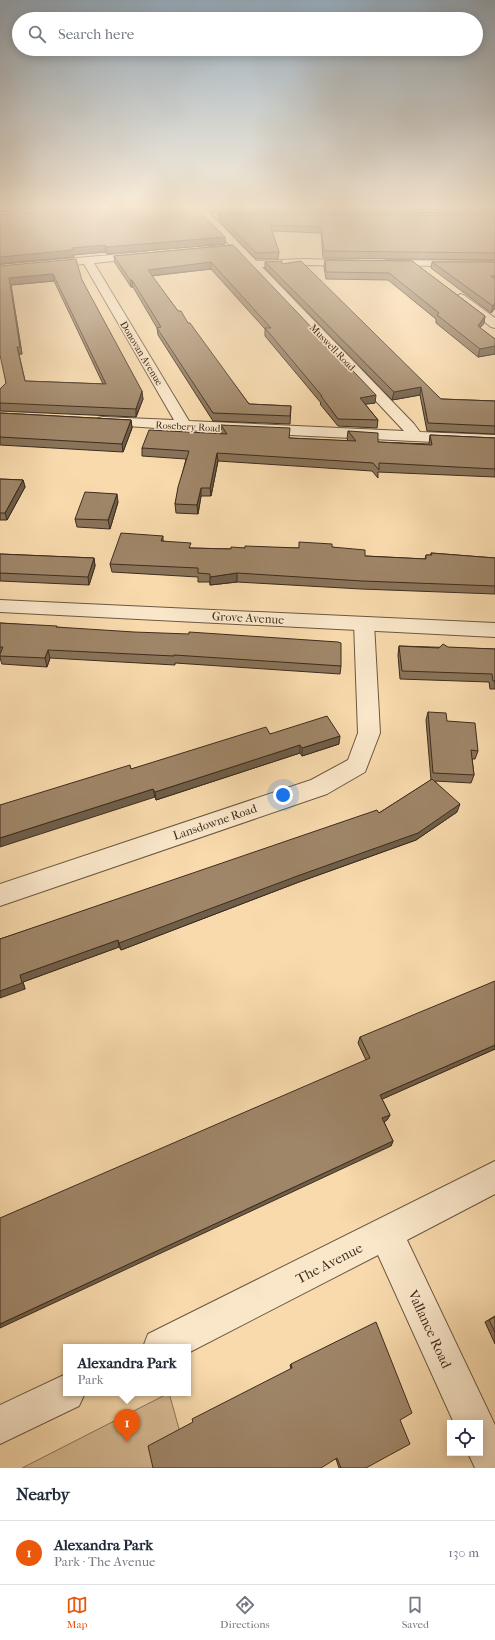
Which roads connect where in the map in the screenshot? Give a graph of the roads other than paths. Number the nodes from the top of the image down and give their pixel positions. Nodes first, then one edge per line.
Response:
1 (97, 277) edge
2 (264, 277) edge
3 (452, 292) edge
4 (495, 324) edge
5 (93, 421) edge
6 (185, 426) junction
7 (415, 436) junction
8 (495, 440) edge
9 (0, 606) edge
10 (364, 624) junction
11 (495, 630) edge
12 (0, 894) edge
13 (495, 1177) edge
14 (386, 1234) junction
15 (167, 1344) edge
16 (63, 1394) edge
17 (473, 1420) edge
18 (0, 1425) edge
19 (483, 1442) edge
20 (495, 1468) edge

1 - 6 street, Donovan Avenue
2 - 7 street, Muswell Road
3 - 4 street
5 - 6 street, Rosebery Road
6 - 7 street, Rosebery Road
7 - 8 street, Rosebery Road
9 - 10 street, Grove Avenue
10 - 11 street, Grove Avenue
10 - 12 street, Lansdowne Road
13 - 14 street, The Avenue
14 - 15 street, The Avenue
14 - 17 street, Vallance Road
16 - 18 street
19 - 20 street

